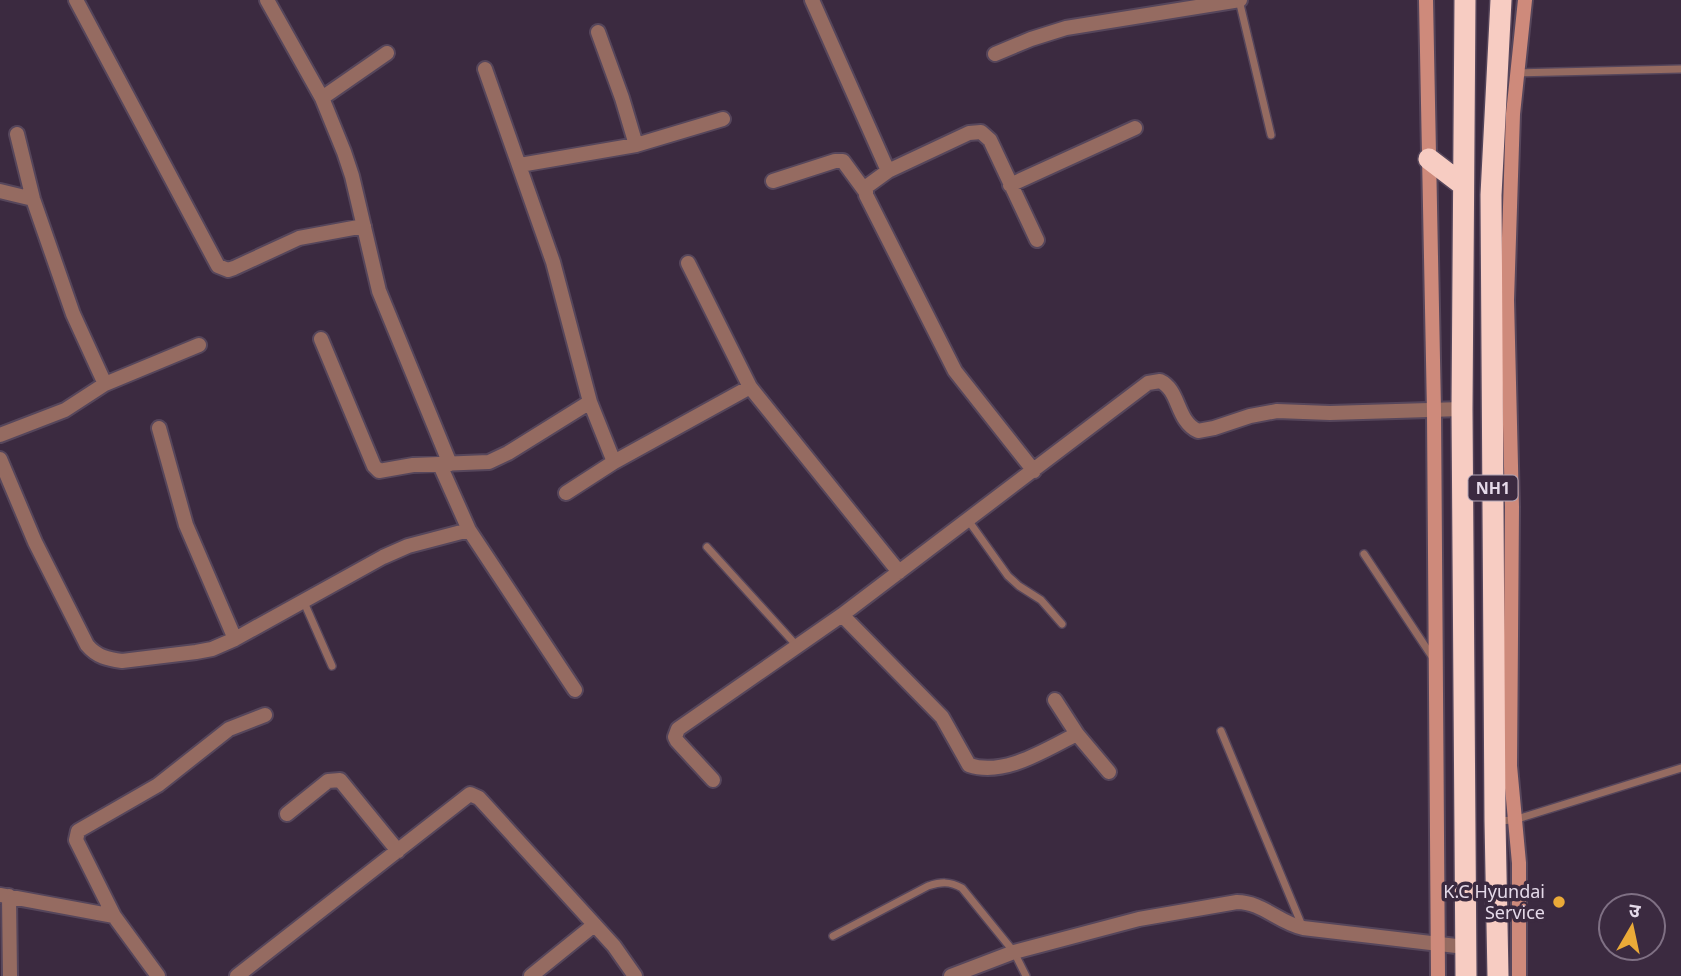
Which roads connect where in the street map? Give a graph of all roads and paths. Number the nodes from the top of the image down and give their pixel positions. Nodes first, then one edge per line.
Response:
1 (76, 0) edge
2 (267, 0) edge
3 (812, 0) edge
4 (1426, 0) edge
5 (1465, 0) edge
6 (1501, 0) edge
7 (1525, 0) edge
8 (1232, 1) edge
9 (598, 32) dead end
10 (387, 52) dead end
11 (995, 54) dead end
12 (485, 69) dead end
13 (1681, 69) edge
14 (1517, 73) junction
15 (322, 97) junction
16 (1504, 116) junction
17 (723, 119) dead end
18 (1135, 128) dead end
19 (17, 134) dead end
20 (1270, 135) dead end
21 (636, 145) junction
22 (1429, 159) junction
23 (520, 164) junction
24 (888, 170) junction
25 (773, 181) dead end
26 (1010, 185) junction
27 (1464, 185) junction
28 (0, 191) edge
29 (865, 191) junction
30 (33, 199) junction
31 (364, 226) junction
32 (1037, 240) dead end
33 (688, 263) dead end
34 (321, 339) dead end
35 (199, 345) dead end
36 (105, 384) junction
37 (750, 387) junction
38 (590, 401) junction
39 (1462, 409) junction
40 (1434, 411) junction
41 (159, 428) dead end
42 (0, 435) edge
43 (0, 459) edge
44 (614, 462) junction
45 (445, 465) junction
46 (1034, 471) junction
47 (566, 493) dead end
48 (968, 520) junction
49 (469, 530) junction
50 (707, 547) dead end
51 (1364, 554) dead end
52 (899, 572) junction
53 (303, 600) junction
54 (842, 615) junction
55 (1062, 624) dead end
56 (235, 639) junction
57 (797, 646) junction
58 (1436, 662) junction
59 (332, 666) dead end
60 (575, 690) dead end
61 (1055, 700) dead end
62 (265, 715) dead end
63 (1221, 731) dead end
64 (1077, 734) junction
65 (1681, 768) edge
66 (1109, 772) dead end
67 (713, 780) dead end
68 (287, 814) dead end
69 (1504, 820) junction
70 (398, 851) junction
71 (5, 895) edge
72 (114, 916) junction
73 (594, 925) junction
74 (1303, 929) junction
75 (833, 936) dead end
76 (1438, 943) junction
77 (1465, 947) junction
78 (1014, 952) junction
79 (10, 976) edge
80 (159, 976) edge
81 (237, 976) edge
82 (531, 976) edge
83 (635, 976) edge
84 (951, 976) edge
85 (1026, 976) edge
86 (1438, 976) edge
87 (1466, 976) edge
88 (1498, 976) edge
89 (1519, 976) edge

1 - 31 street
2 - 15 street
3 - 24 street
4 - 22 street
5 - 27 highway, NH1
6 - 16 highway, NH1
7 - 14 street
8 - 11 street
8 - 20 lane
9 - 21 street
10 - 15 street
12 - 23 street
13 - 14 lane
14 - 16 street
15 - 31 street
16 - 69 highway, NH1
17 - 21 street
18 - 26 street
19 - 30 street
21 - 23 street
22 - 27 highway
22 - 40 street
23 - 38 street
24 - 26 street
24 - 29 street
25 - 29 street
26 - 32 street
27 - 39 highway, NH1
28 - 30 street
29 - 46 street
30 - 36 street
31 - 45 street
33 - 37 street
34 - 45 street
35 - 36 street
36 - 42 street
37 - 44 street
37 - 52 street
38 - 44 street
38 - 45 street
39 - 40 street
39 - 77 highway, NH1
40 - 46 street
40 - 58 street
41 - 56 street
43 - 56 street
44 - 47 street
45 - 49 street
46 - 48 street
48 - 52 street
48 - 55 lane
49 - 53 street
49 - 60 street
50 - 57 lane
51 - 58 lane
52 - 54 street
53 - 56 street
53 - 59 lane
54 - 57 street
54 - 64 street
57 - 67 street
58 - 76 street
61 - 64 street
62 - 72 street
63 - 74 lane
64 - 66 street
65 - 69 lane
68 - 70 street
69 - 88 highway, NH1
69 - 89 street
70 - 73 street
70 - 81 street
71 - 72 street
71 - 79 street
72 - 80 street
73 - 82 street
73 - 83 street
74 - 76 street
74 - 78 street
75 - 78 lane
76 - 77 street
76 - 86 street
77 - 87 highway, NH1
78 - 84 street
78 - 85 lane

